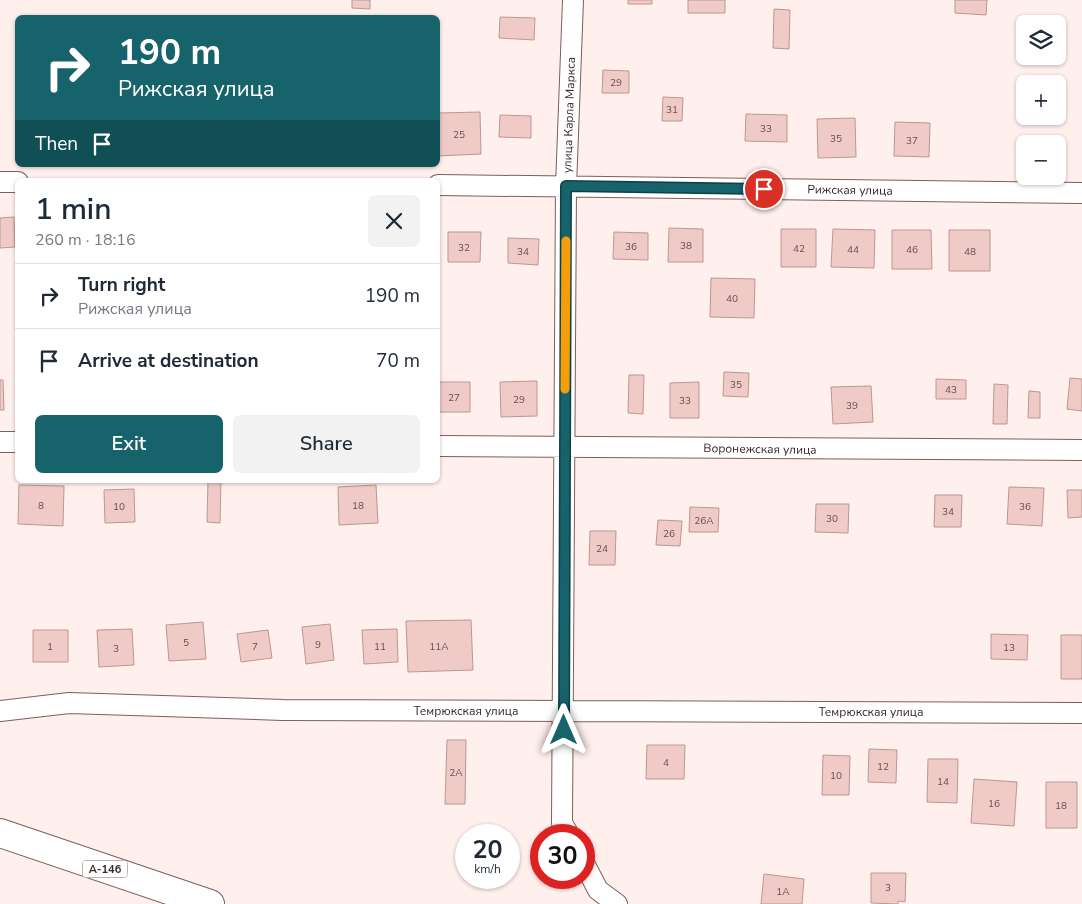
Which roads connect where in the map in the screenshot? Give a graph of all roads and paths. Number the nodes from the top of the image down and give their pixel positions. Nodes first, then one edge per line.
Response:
1 (573, 0) edge
2 (0, 182) edge
3 (15, 182) edge
4 (440, 185) edge
5 (566, 186) junction
6 (1082, 193) edge
7 (0, 442) edge
8 (15, 442) edge
9 (440, 446) edge
10 (564, 447) junction
11 (1082, 450) edge
12 (0, 710) edge
13 (564, 711) junction
14 (1082, 713) edge
15 (563, 824) edge
16 (0, 833) edge
17 (595, 884) edge
18 (210, 904) edge
19 (617, 904) edge

1 - 5 street, улица Карла Маркса
2 - 3 street
4 - 5 street, Рижская улица
5 - 6 street, Рижская улица
5 - 10 street, улица Карла Маркса
7 - 8 street
9 - 10 street, Воронежская улица
10 - 11 street, Воронежская улица
10 - 13 street, улица Карла Маркса
12 - 13 street, Темрюкская улица
13 - 14 street, Темрюкская улица
13 - 15 street, улица Карла Маркса
16 - 18 highway, А-146
17 - 19 street

